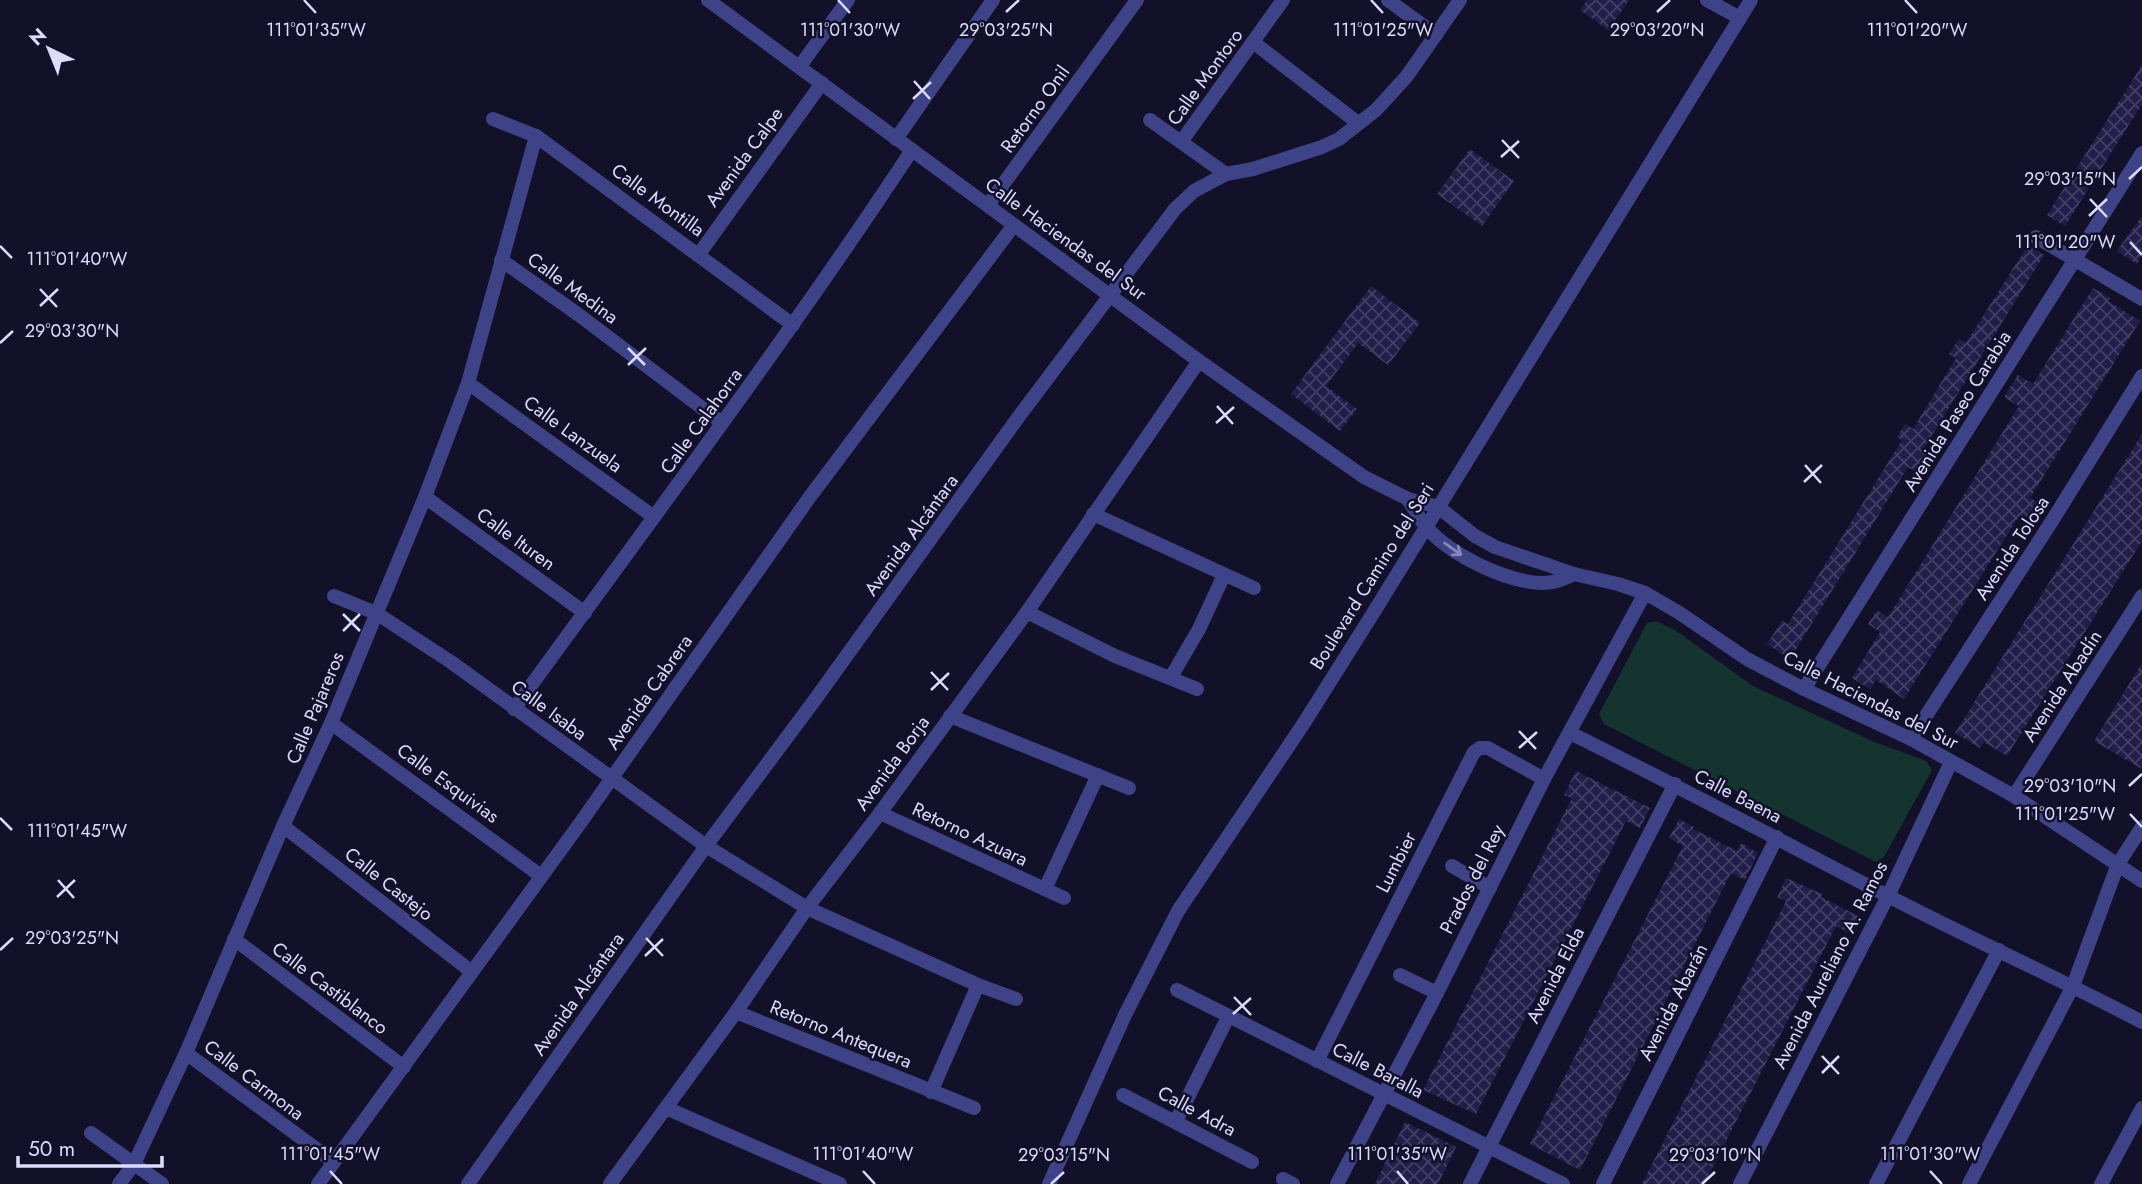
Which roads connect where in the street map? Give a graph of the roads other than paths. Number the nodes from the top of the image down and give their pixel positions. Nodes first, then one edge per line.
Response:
1 (708, 0) edge
2 (848, 0) edge
3 (993, 0) edge
4 (1137, 0) edge
5 (1283, 0) edge
6 (1388, 0) edge
7 (1460, 0) edge
8 (1707, 0) edge
9 (1751, 0) edge
10 (1740, 18) junction
11 (1436, 35) junction
12 (1253, 42) junction
13 (800, 66) junction
14 (822, 83) junction
15 (494, 119) dead end
16 (1150, 120) dead end
17 (1358, 123) junction
18 (536, 136) junction
19 (896, 139) junction
20 (1181, 142) junction
21 (912, 150) junction
22 (2142, 153) edge
23 (1226, 174) junction
24 (988, 205) junction
25 (1014, 225) junction
26 (2036, 237) dead end
27 (699, 254) junction
28 (501, 260) junction
29 (2075, 261) junction
30 (1109, 295) junction
31 (2142, 299) edge
32 (793, 325) junction
33 (1199, 361) junction
34 (2142, 376) edge
35 (468, 383) junction
36 (722, 423) junction
37 (425, 497) junction
38 (1408, 499) junction
39 (1438, 506) junction
40 (1093, 514) junction
41 (654, 517) junction
42 (1426, 527) junction
43 (1574, 574) junction
44 (1224, 575) junction
45 (1254, 588) dead end
46 (1645, 593) junction
47 (334, 596) dead end
48 (2142, 596) edge
49 (1027, 612) junction
50 (376, 613) junction
51 (585, 613) junction
52 (1171, 677) junction
53 (1197, 689) dead end
54 (1804, 689) junction
55 (514, 709) junction
56 (950, 716) junction
57 (331, 723) junction
58 (1570, 733) junction
59 (1911, 739) junction
60 (1951, 762) junction
61 (1098, 775) junction
62 (612, 778) junction
63 (1544, 779) junction
64 (1675, 784) junction
65 (1129, 788) dead end
66 (2014, 796) junction
67 (880, 813) junction
68 (283, 826) junction
69 (2142, 827) edge
70 (1777, 837) junction
71 (706, 846) junction
72 (2118, 864) junction
73 (1452, 866) dead end
74 (541, 876) junction
75 (2142, 881) edge
76 (1490, 888) junction
77 (1045, 890) junction
78 (1888, 896) junction
79 (1064, 898) dead end
80 (807, 908) junction
81 (234, 939) junction
82 (1999, 950) junction
83 (472, 972) junction
84 (1400, 975) dead end
85 (978, 985) junction
86 (2073, 986) junction
87 (1177, 990) dead end
88 (1437, 993) junction
89 (1016, 999) dead end
90 (736, 1012) junction
91 (1228, 1017) junction
92 (2142, 1022) edge
93 (186, 1053) junction
94 (1317, 1061) junction
95 (404, 1067) junction
96 (931, 1092) junction
97 (1123, 1095) dead end
98 (1383, 1095) junction
99 (666, 1108) junction
100 (974, 1108) dead end
101 (2142, 1108) edge
102 (1176, 1121) junction
103 (91, 1133) dead end
104 (1489, 1147) junction
105 (334, 1162) junction
106 (1252, 1162) dead end
107 (134, 1164) junction
108 (119, 1184) edge
109 (162, 1184) edge
110 (318, 1184) edge
111 (468, 1184) edge
112 (610, 1184) edge
113 (840, 1184) edge
114 (1049, 1184) edge
115 (1337, 1184) edge
116 (1470, 1184) edge
117 (1563, 1184) edge
118 (1604, 1184) edge
119 (1740, 1184) edge
120 (1876, 1184) edge
121 (1969, 1184) edge
122 (2101, 1184) edge

1 - 13 street, Calle Haciendas del Sur
2 - 13 street
3 - 19 street
4 - 24 street, Retorno Onil
5 - 12 street, Calle Montoro
6 - 11 street
7 - 11 street, Avenida Alcántara
8 - 10 street
9 - 10 street, Boulevard Camino del Seri
10 - 39 street, Boulevard Camino del Seri
11 - 17 street, Avenida Alcántara
12 - 17 street
12 - 20 street, Calle Montoro
13 - 14 street, Calle Haciendas del Sur
14 - 19 street, Calle Haciendas del Sur
14 - 27 street, Avenida Calpe
15 - 18 street, Calle Montilla
16 - 20 street, Calle Montoro
17 - 23 street, Avenida Alcántara
18 - 27 street, Calle Montilla
18 - 28 street, Calle Pajareros
19 - 21 street, Calle Haciendas del Sur
20 - 23 street, Calle Montoro
21 - 24 street, Calle Haciendas del Sur
21 - 32 street, Calle Calahorra
22 - 29 street, Avenida Paseo Carabia
23 - 30 street, Avenida Alcántara
24 - 25 street, Calle Haciendas del Sur
25 - 30 street, Calle Haciendas del Sur
25 - 62 street, Avenida Cabrera
26 - 29 street
27 - 32 street, Calle Montilla
28 - 35 street, Calle Pajareros
28 - 36 street, Calle Medina
29 - 31 street
29 - 54 street, Avenida Paseo Carabia
30 - 33 street, Calle Haciendas del Sur
30 - 71 street, Avenida Alcántara
32 - 36 street, Calle Calahorra
33 - 38 street, Calle Haciendas del Sur
33 - 40 street, Avenida Borja
34 - 59 street, Avenida Tolosa
35 - 37 street, Calle Pajareros
35 - 41 street, Calle Lanzuela
36 - 41 street, Calle Calahorra
37 - 50 street, Calle Pajareros
37 - 51 street, Calle Ituren
38 - 39 street, Calle Haciendas del Sur
38 - 42 street, Calle Haciendas del Sur
39 - 42 street, Boulevard Camino del Seri
39 - 43 street, Calle Haciendas del Sur
40 - 44 street
40 - 49 street, Avenida Borja
41 - 51 street, Calle Calahorra
42 -> 43 street, Calle Haciendas del Sur
42 - 114 street, Boulevard Camino del Seri
43 - 46 street, Calle Haciendas del Sur
44 - 45 street
44 - 52 street
46 - 54 street, Calle Haciendas del Sur
46 - 58 street, Prados del Rey
47 - 50 street, Calle Isaba
48 - 66 street, Avenida Abadín
49 - 52 street
49 - 56 street, Avenida Borja
50 - 55 street, Calle Isaba
50 - 57 street, Calle Pajareros
51 - 55 street, Calle Calahorra
52 - 53 street
54 - 59 street, Calle Haciendas del Sur
55 - 62 street, Calle Isaba
56 - 61 street
56 - 67 street, Avenida Borja
57 - 68 street, Calle Pajareros
57 - 74 street, Calle Esquivias
58 - 63 street, Prados del Rey
58 - 64 street, Calle Baena
59 - 60 street, Calle Haciendas del Sur
60 - 66 street, Calle Haciendas del Sur
60 - 78 street, Avenida Aureliano A. Ramos
61 - 65 street
61 - 77 street, Retorno Azuara
62 - 71 street, Calle Isaba
62 - 74 street, Avenida Cabrera
63 - 76 street, Prados del Rey
63 - 94 street, Lumbier
64 - 70 street, Calle Baena
64 - 104 street, Avenida Elda
66 - 72 street, Calle Haciendas del Sur
67 - 77 street, Retorno Azuara
67 - 80 street, Avenida Borja
68 - 81 street, Calle Pajareros
68 - 83 street, Calle Castejo
69 - 72 street
70 - 78 street, Calle Baena
70 - 118 street, Avenida Abarán
71 - 80 street, Calle Isaba
71 - 111 street, Avenida Alcántara
72 - 75 street, Calle Haciendas del Sur
72 - 86 street
73 - 76 street
74 - 83 street, Avenida Cabrera
76 - 88 street, Prados del Rey
77 - 79 street, Retorno Azuara
78 - 82 street, Calle Baena
78 - 119 street, Avenida Aureliano A. Ramos
80 - 85 street
80 - 90 street, Avenida Borja
81 - 93 street, Calle Pajareros
81 - 95 street, Calle Castiblanco
82 - 86 street, Calle Baena
82 - 120 street
83 - 95 street, Avenida Cabrera
84 - 88 street
85 - 89 street
85 - 96 street
86 - 92 street, Calle Baena
86 - 121 street
87 - 91 street, Calle Baralla
88 - 98 street, Prados del Rey
90 - 96 street, Retorno Antequera
90 - 99 street, Avenida Borja
91 - 94 street, Calle Baralla
91 - 102 street
93 - 105 street, Calle Carmona
93 - 107 street, Calle Pajareros
94 - 98 street, Calle Baralla
95 - 105 street, Avenida Cabrera
96 - 100 street, Retorno Antequera
97 - 102 street, Calle Adra
98 - 104 street, Calle Baralla
98 - 115 street, Prados del Rey
99 - 112 street, Avenida Borja
99 - 113 street
101 - 122 street
102 - 106 street, Calle Adra
103 - 107 street
104 - 116 street, Avenida Elda
104 - 117 street, Calle Baralla
105 - 110 street, Avenida Cabrera
107 - 108 street, Calle Pajareros
107 - 109 street

